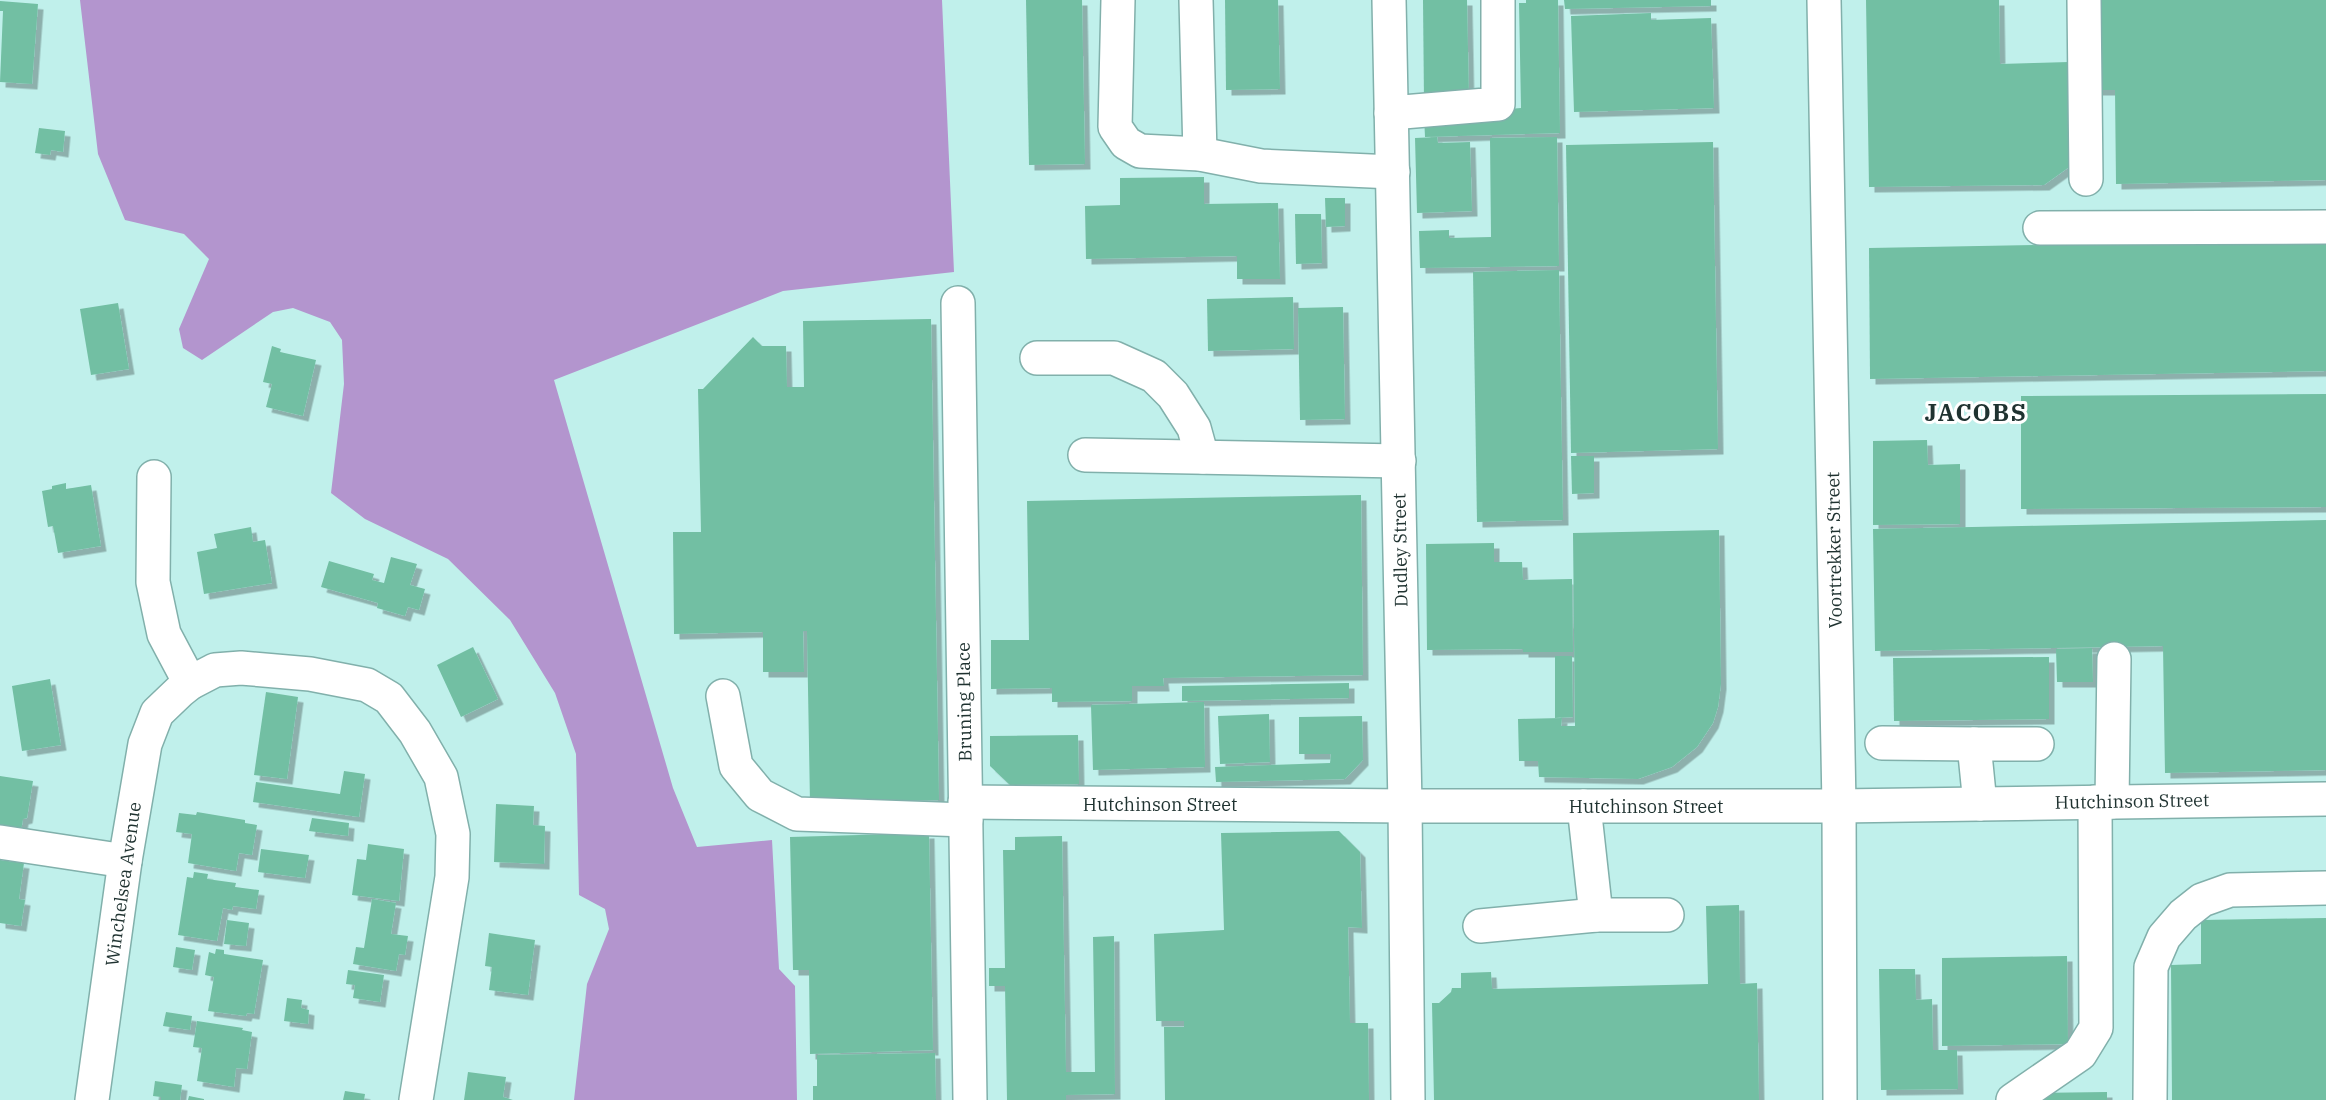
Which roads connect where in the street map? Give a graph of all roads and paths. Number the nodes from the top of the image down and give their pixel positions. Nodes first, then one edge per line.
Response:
1 (1118, 0) edge
2 (1196, 0) edge
3 (1389, 0) edge
4 (1498, 0) edge
5 (1824, 0) edge
6 (2084, 0) edge
7 (1391, 114) junction
8 (1200, 154) junction
9 (1393, 172) junction
10 (2086, 180) dead end
11 (2326, 227) edge
12 (2040, 228) dead end
13 (958, 303) dead end
14 (1037, 358) dead end
15 (1085, 455) dead end
16 (1202, 457) junction
17 (1399, 461) junction
18 (154, 477) dead end
19 (2114, 659) dead end
20 (190, 683) junction
21 (723, 696) dead end
22 (1882, 743) dead end
23 (1974, 744) junction
24 (2037, 744) dead end
25 (2326, 799) edge
26 (2104, 802) junction
27 (1980, 804) junction
28 (1406, 806) junction
29 (1584, 806) junction
30 (1839, 806) junction
31 (965, 811) junction
32 (0, 842) edge
33 (125, 861) junction
34 (2326, 888) edge
35 (1596, 915) junction
36 (1666, 915) dead end
37 (1480, 926) dead end
38 (92, 1100) edge
39 (416, 1100) edge
40 (970, 1100) edge
41 (1408, 1100) edge
42 (1840, 1100) edge
43 (2013, 1100) edge
44 (2150, 1100) edge

1 - 8 street
2 - 8 street
3 - 7 street, Dudley Street
4 - 7 street
5 - 30 street, Voortrekker Street
6 - 10 street
7 - 9 street, Dudley Street
8 - 9 street
9 - 17 street, Dudley Street
11 - 12 street
13 - 31 street, Bruning Place
14 - 16 street
15 - 16 street
16 - 17 street
17 - 28 street, Dudley Street
18 - 20 street
19 - 26 street
20 - 33 street, Winchelsea Avenue
20 - 39 street, Winchelsea Avenue
21 - 31 street, Hutchinson Street
22 - 23 street
23 - 24 street
23 - 27 street
25 - 26 street, Hutchinson Street
26 - 27 street, Hutchinson Street
26 - 43 street
27 - 30 street, Hutchinson Street
28 - 29 street, Hutchinson Street
28 - 31 street, Hutchinson Street
28 - 41 street, Dudley Street
29 - 30 street, Hutchinson Street
29 - 35 street
30 - 42 street, Voortrekker Street
31 - 40 street, Bruning Place
32 - 33 street
33 - 38 street, Winchelsea Avenue
34 - 44 street
35 - 36 street
35 - 37 street

